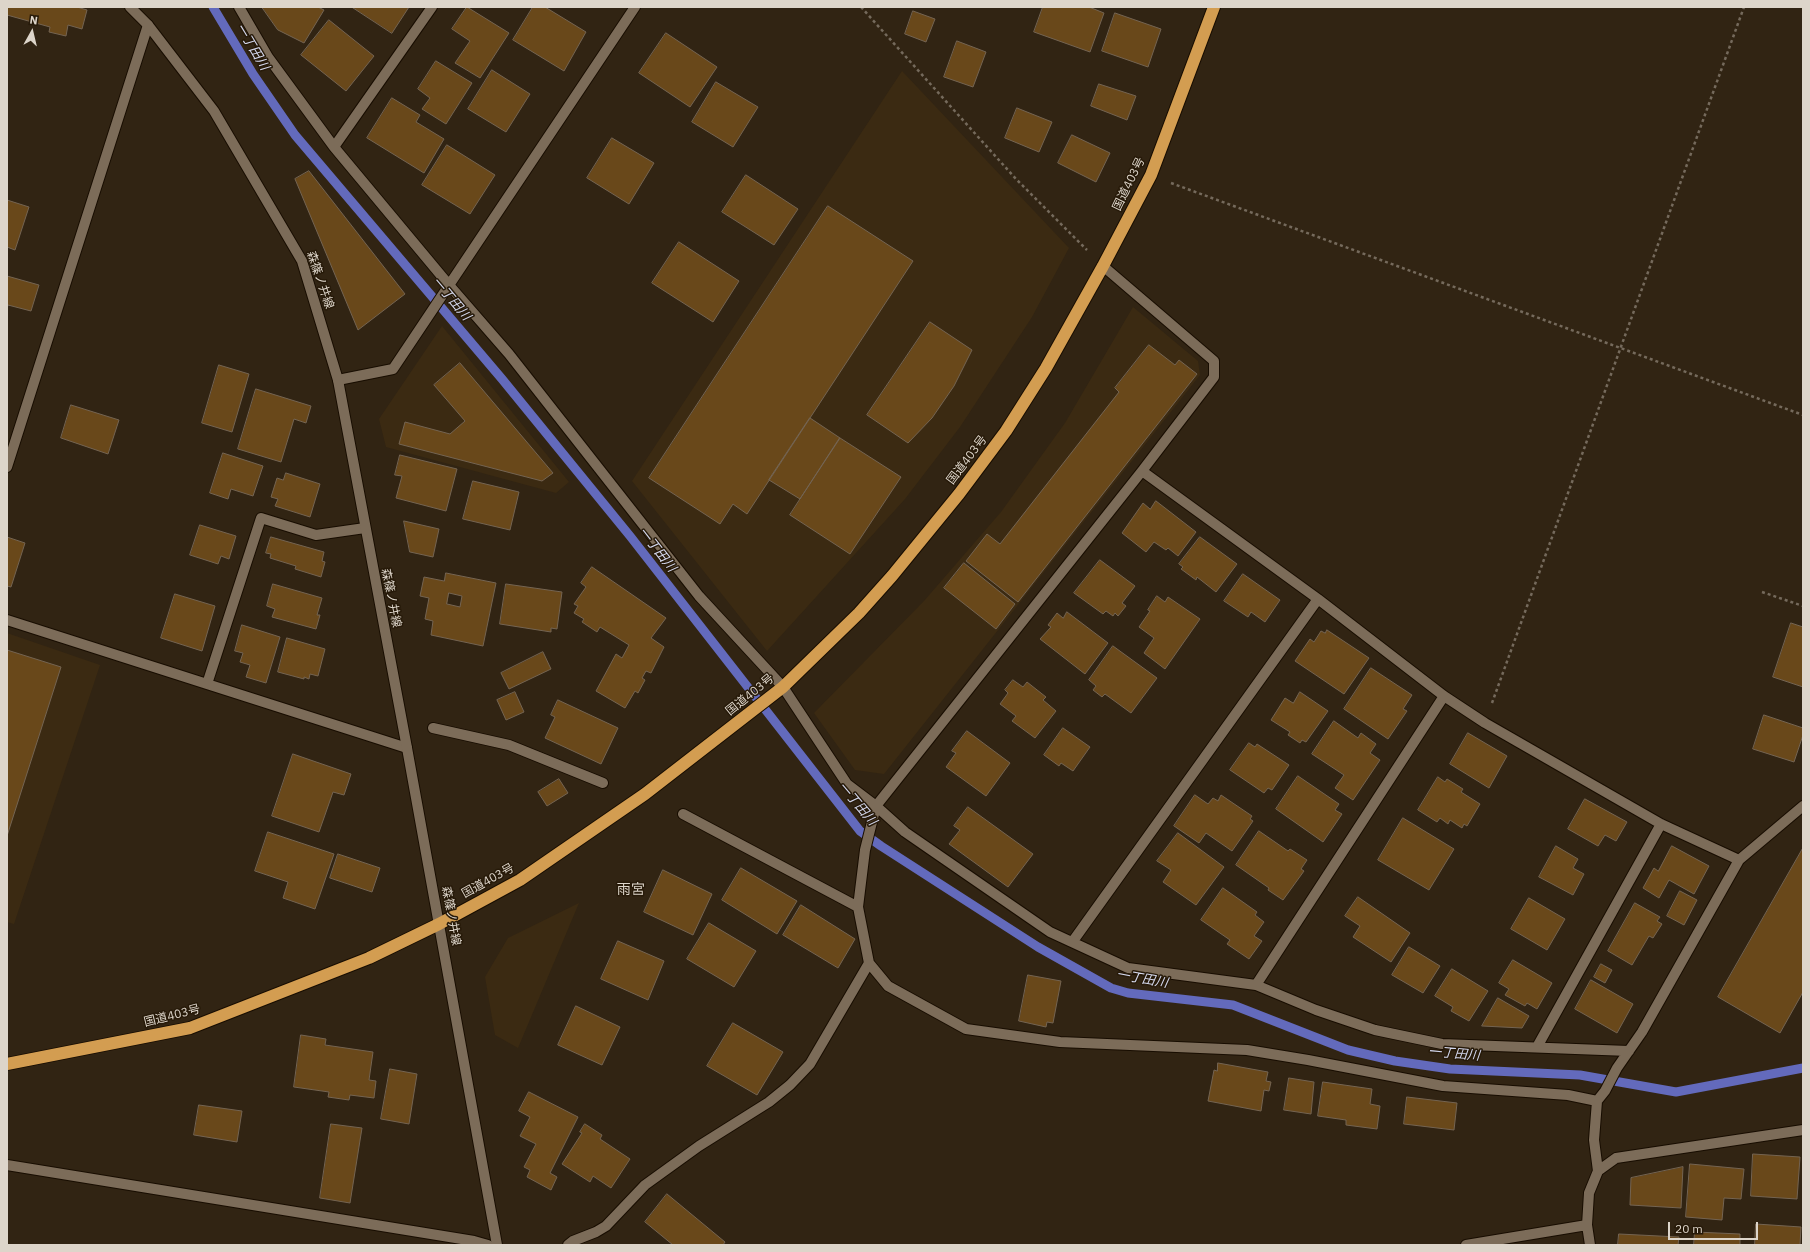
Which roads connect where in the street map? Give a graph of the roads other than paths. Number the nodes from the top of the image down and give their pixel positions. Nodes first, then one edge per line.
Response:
1 (130, 7) edge
2 (239, 7) edge
3 (432, 7) edge
4 (635, 7) edge
5 (1214, 7) edge
6 (148, 25) junction
7 (334, 147) junction
8 (1103, 266) junction
9 (447, 289) junction
10 (338, 380) junction
11 (7, 467) edge
12 (1142, 470) junction
13 (365, 528) junction
14 (1318, 599) junction
15 (7, 620) edge
16 (207, 684) junction
17 (783, 687) junction
18 (1444, 696) junction
19 (432, 728) dead end
20 (407, 748) junction
21 (603, 783) dead end
22 (876, 806) junction
23 (1803, 806) edge
24 (683, 814) dead end
25 (1661, 824) junction
26 (1739, 860) junction
27 (858, 907) junction
28 (439, 924) junction
29 (1073, 942) junction
30 (869, 963) junction
31 (1256, 985) junction
32 (1536, 1047) junction
33 (1629, 1051) junction
34 (7, 1064) edge
35 (1597, 1101) junction
36 (1803, 1130) edge
37 (7, 1165) edge
38 (1598, 1171) junction
39 (1587, 1225) junction
40 (488, 1245) edge
41 (497, 1245) edge
42 (568, 1245) edge
43 (1466, 1245) edge
44 (1590, 1245) edge

1 - 6 street, 森篠ノ井線
2 - 7 street
3 - 7 street
4 - 9 street
5 - 8 highway, 国道403号
6 - 10 street, 森篠ノ井線
6 - 11 street
7 - 9 street
8 - 12 street
8 - 17 highway, 国道403号
9 - 10 street
9 - 17 street
10 - 13 street, 森篠ノ井線
12 - 14 street
12 - 22 street
13 - 16 street
13 - 20 street, 森篠ノ井線
14 - 18 street
14 - 29 street
15 - 16 street
16 - 20 street
17 - 22 street
17 - 28 highway, 国道403号
18 - 25 street
18 - 31 street
19 - 21 street
20 - 28 street, 森篠ノ井線
22 - 27 street
22 - 29 street
23 - 26 street
24 - 27 street
25 - 26 street
25 - 32 street
26 - 33 street
27 - 30 street
28 - 34 highway, 国道403号
28 - 41 street, 森篠ノ井線
29 - 31 street
30 - 35 street
30 - 42 street
31 - 32 street
32 - 33 street
33 - 35 street
35 - 38 street
36 - 38 street
37 - 40 street
38 - 39 street
39 - 43 street
39 - 44 street

